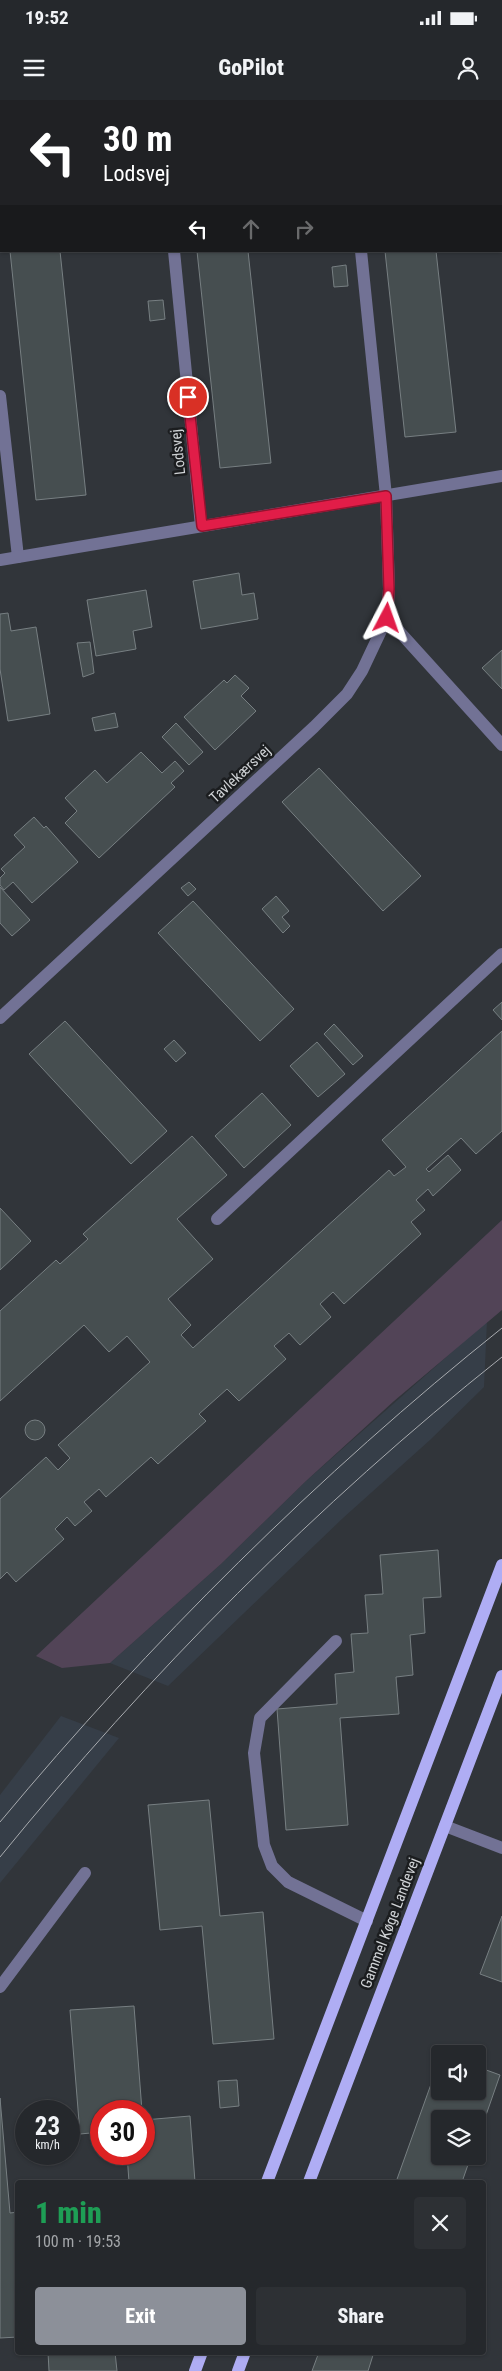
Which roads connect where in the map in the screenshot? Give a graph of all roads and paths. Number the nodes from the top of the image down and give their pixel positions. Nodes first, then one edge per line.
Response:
1 (174, 252) edge
2 (361, 252) edge
3 (0, 396) edge
4 (502, 476) edge
5 (386, 496) junction
6 (202, 526) junction
7 (18, 557) junction
8 (0, 560) edge
9 (387, 618) junction
10 (502, 745) edge
11 (502, 954) edge
12 (0, 1018) edge
13 (216, 1219) dead end
14 (502, 1564) edge
15 (336, 1641) dead end
16 (502, 1676) edge
17 (445, 1826) junction
18 (502, 1848) edge
19 (85, 1873) dead end
20 (367, 1921) junction
21 (0, 1988) edge
22 (268, 2180) edge
23 (310, 2180) edge
24 (201, 2355) edge
25 (243, 2355) edge
26 (195, 2371) edge
27 (238, 2371) edge

1 - 6 street, Lodsvej
2 - 5 street
3 - 7 street
4 - 5 street
5 - 6 street
5 - 9 street, Tavlekærsvej
6 - 7 street
7 - 8 street
9 - 10 street
9 - 12 street, Tavlekærsvej
11 - 13 street
14 - 20 main road, Gammel Køge Landevej
15 - 20 street, Gammel Køge Landevej
16 - 17 main road, Gammel Køge Landevej
17 - 18 street
17 - 23 main road, Gammel Køge Landevej
19 - 21 street
20 - 22 main road, Gammel Køge Landevej
24 - 26 main road
25 - 27 main road

